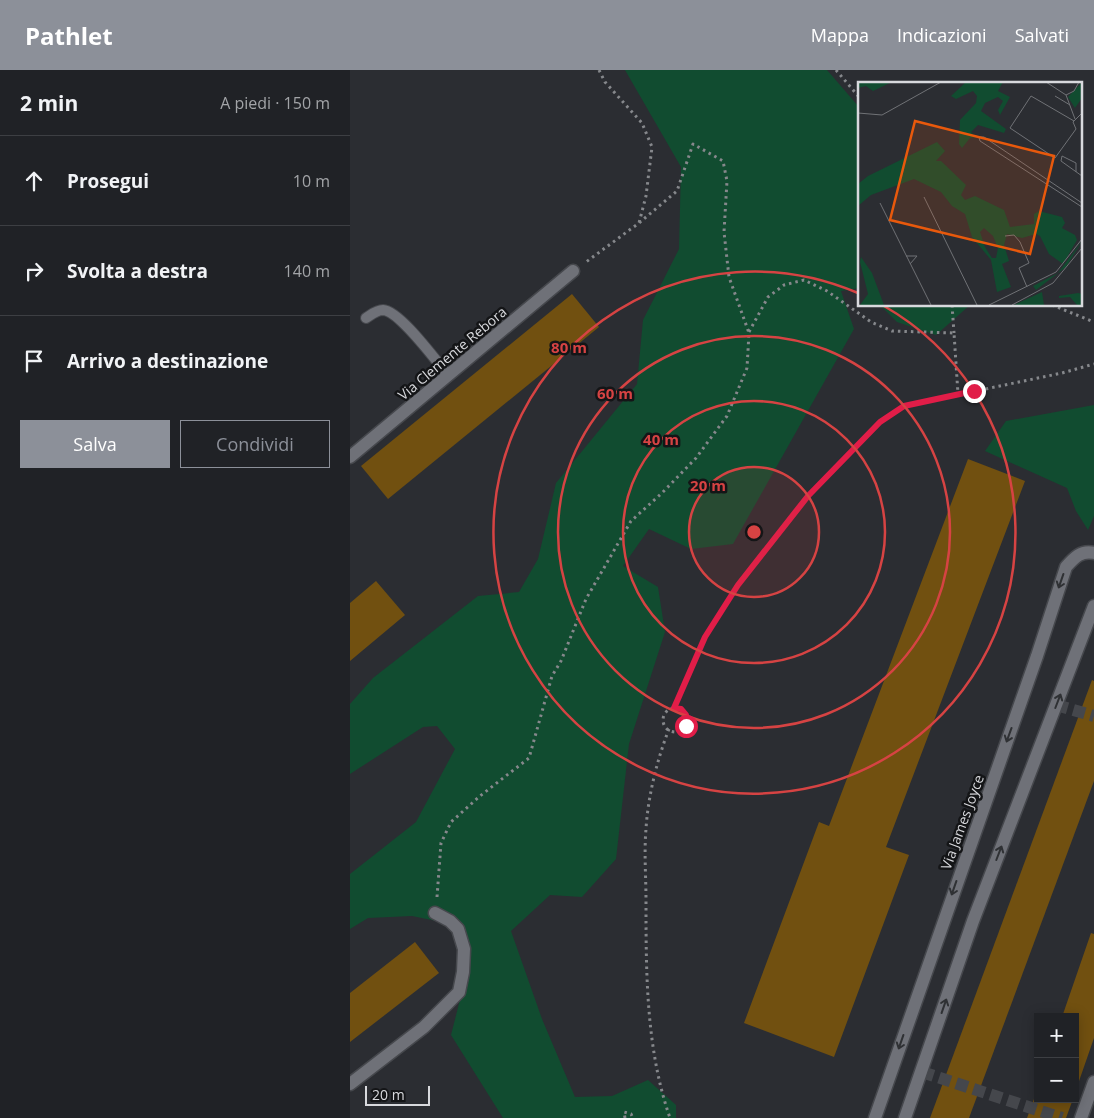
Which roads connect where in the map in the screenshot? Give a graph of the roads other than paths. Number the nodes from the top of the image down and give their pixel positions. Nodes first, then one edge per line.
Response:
1 (573, 271) road end
2 (366, 318) dead end
3 (448, 375) junction
4 (350, 457) edge
5 (1094, 553) edge
6 (1094, 606) edge
7 (435, 912) road end
8 (1094, 1082) edge
9 (350, 1084) edge
10 (875, 1118) edge
11 (905, 1118) edge
12 (1081, 1118) edge

1 - 3 street, Via Clemente Rebora
2 - 3 lane
3 - 4 street, Via Clemente Rebora
5 -> 10 street, Via James Joyce
11 -> 6 street
7 - 9 street
8 - 12 street

